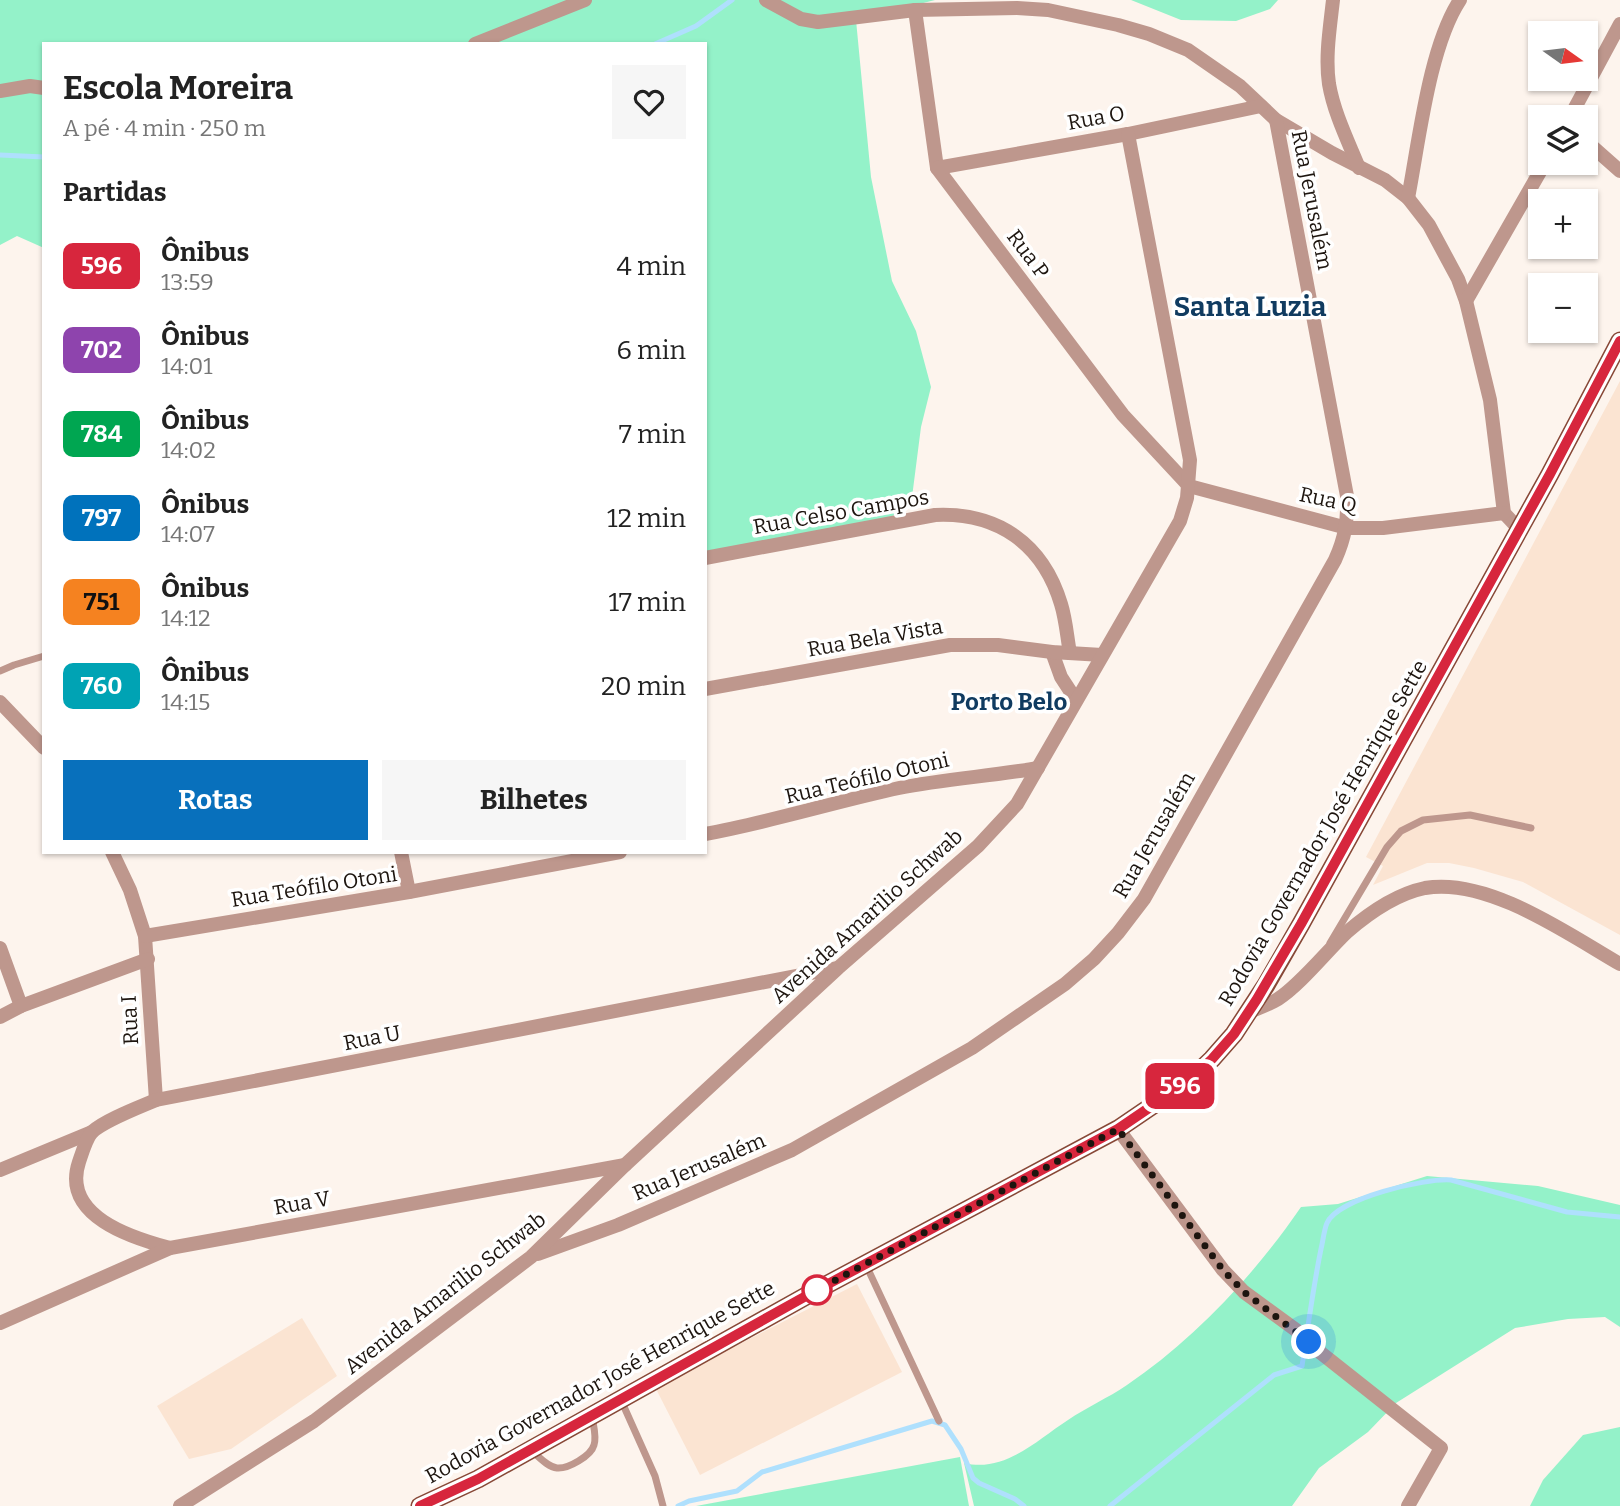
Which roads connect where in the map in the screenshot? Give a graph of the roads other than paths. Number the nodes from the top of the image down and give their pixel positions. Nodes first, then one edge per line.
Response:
1 (585, 0) edge
2 (766, 0) edge
3 (1334, 0) edge
4 (1460, 0) edge
5 (915, 10) junction
6 (1620, 24) edge
7 (480, 42) edge
8 (42, 88) edge
9 (0, 91) edge
10 (1576, 105) edge
11 (1261, 106) junction
12 (1276, 120) junction
13 (1128, 134) junction
14 (1598, 152) edge
15 (937, 168) junction
16 (1359, 168) junction
17 (1620, 172) edge
18 (1538, 175) edge
19 (1408, 198) junction
20 (1466, 301) junction
21 (1620, 341) edge
22 (1188, 486) junction
23 (1504, 513) junction
24 (1347, 528) junction
25 (1520, 528) junction
26 (707, 558) edge
27 (1052, 652) junction
28 (1070, 653) junction
29 (1102, 655) junction
30 (42, 657) edge
31 (0, 671) edge
32 (707, 689) edge
33 (1076, 700) junction
34 (0, 702) edge
35 (42, 746) edge
36 (1038, 768) junction
37 (1531, 828) dead end
38 (707, 834) edge
39 (113, 854) edge
40 (401, 854) edge
41 (609, 854) edge
42 (409, 892) junction
43 (145, 936) junction
44 (0, 948) edge
45 (1320, 958) junction
46 (148, 959) junction
47 (1620, 964) edge
48 (838, 968) junction
49 (21, 1006) junction
50 (1248, 1012) junction
51 (0, 1017) edge
52 (156, 1100) junction
53 (1118, 1129) junction
54 (92, 1132) junction
55 (625, 1165) junction
56 (0, 1170) edge
57 (170, 1248) junction
58 (531, 1256) junction
59 (866, 1264) junction
60 (0, 1323) edge
61 (620, 1399) junction
62 (592, 1415) junction
63 (939, 1421) dead end
64 (530, 1450) junction
65 (180, 1506) edge
66 (420, 1506) edge
67 (663, 1506) edge
68 (1408, 1506) edge

1 - 7 street
2 - 5 street
3 - 16 street
4 - 19 street
5 - 11 street
5 - 15 street, Rua P
6 - 10 street
8 - 9 street
11 - 12 street
11 - 13 street, Rua O
12 - 16 street
12 - 24 street, Rua Jerusalém
13 - 15 street, Rua O
13 - 22 street, Avenida Amarilio Schwab
14 - 17 street
15 - 22 street, Rua P
16 - 19 street
18 - 20 street
19 - 20 street
20 - 23 street
21 - 25 main road, Rodovia Governador José Henrique Sette
22 - 24 street, Rua Q
22 - 29 street, Avenida Amarilio Schwab
23 - 24 street, Rua Q
23 - 25 street
24 - 58 street, Rua Jerusalém
25 - 50 main road, Rodovia Governador José Henrique Sette
26 - 28 street, Rua Celso Campos
27 - 28 street, Rua Bela Vista
27 - 32 street, Rua Bela Vista
27 - 33 street
28 - 29 street, Rua Bela Vista
29 - 33 street, Avenida Amarilio Schwab
30 - 31 lane
33 - 36 street, Avenida Amarilio Schwab
34 - 35 street
36 - 38 street, Rua Teófilo Otoni
36 - 48 street, Avenida Amarilio Schwab
37 - 45 lane
39 - 43 street
40 - 42 street
41 - 42 street, Rua Teófilo Otoni
42 - 43 street, Rua Teófilo Otoni
43 - 46 street, Rua I
44 - 49 street
45 - 47 street
45 - 50 street
46 - 49 street
46 - 52 street, Rua I
48 - 52 street, Rua U
48 - 55 street, Avenida Amarilio Schwab
49 - 51 street
50 - 53 main road, Rodovia Governador José Henrique Sette
52 - 54 street, Rua U
53 - 59 main road, Rodovia Governador José Henrique Sette
53 - 68 street
54 - 56 street, Rua U
54 - 57 street
55 - 57 street, Rua V
55 - 58 street, Avenida Amarilio Schwab
57 - 60 street, Rua V
58 - 65 street, Avenida Amarilio Schwab
59 - 61 main road, Rodovia Governador José Henrique Sette
59 - 63 lane
61 - 62 main road, Rodovia Governador José Henrique Sette
61 - 67 lane
62 - 64 main road, Rodovia Governador José Henrique Sette
62 - 64 lane
64 - 66 main road, Rodovia Governador José Henrique Sette

